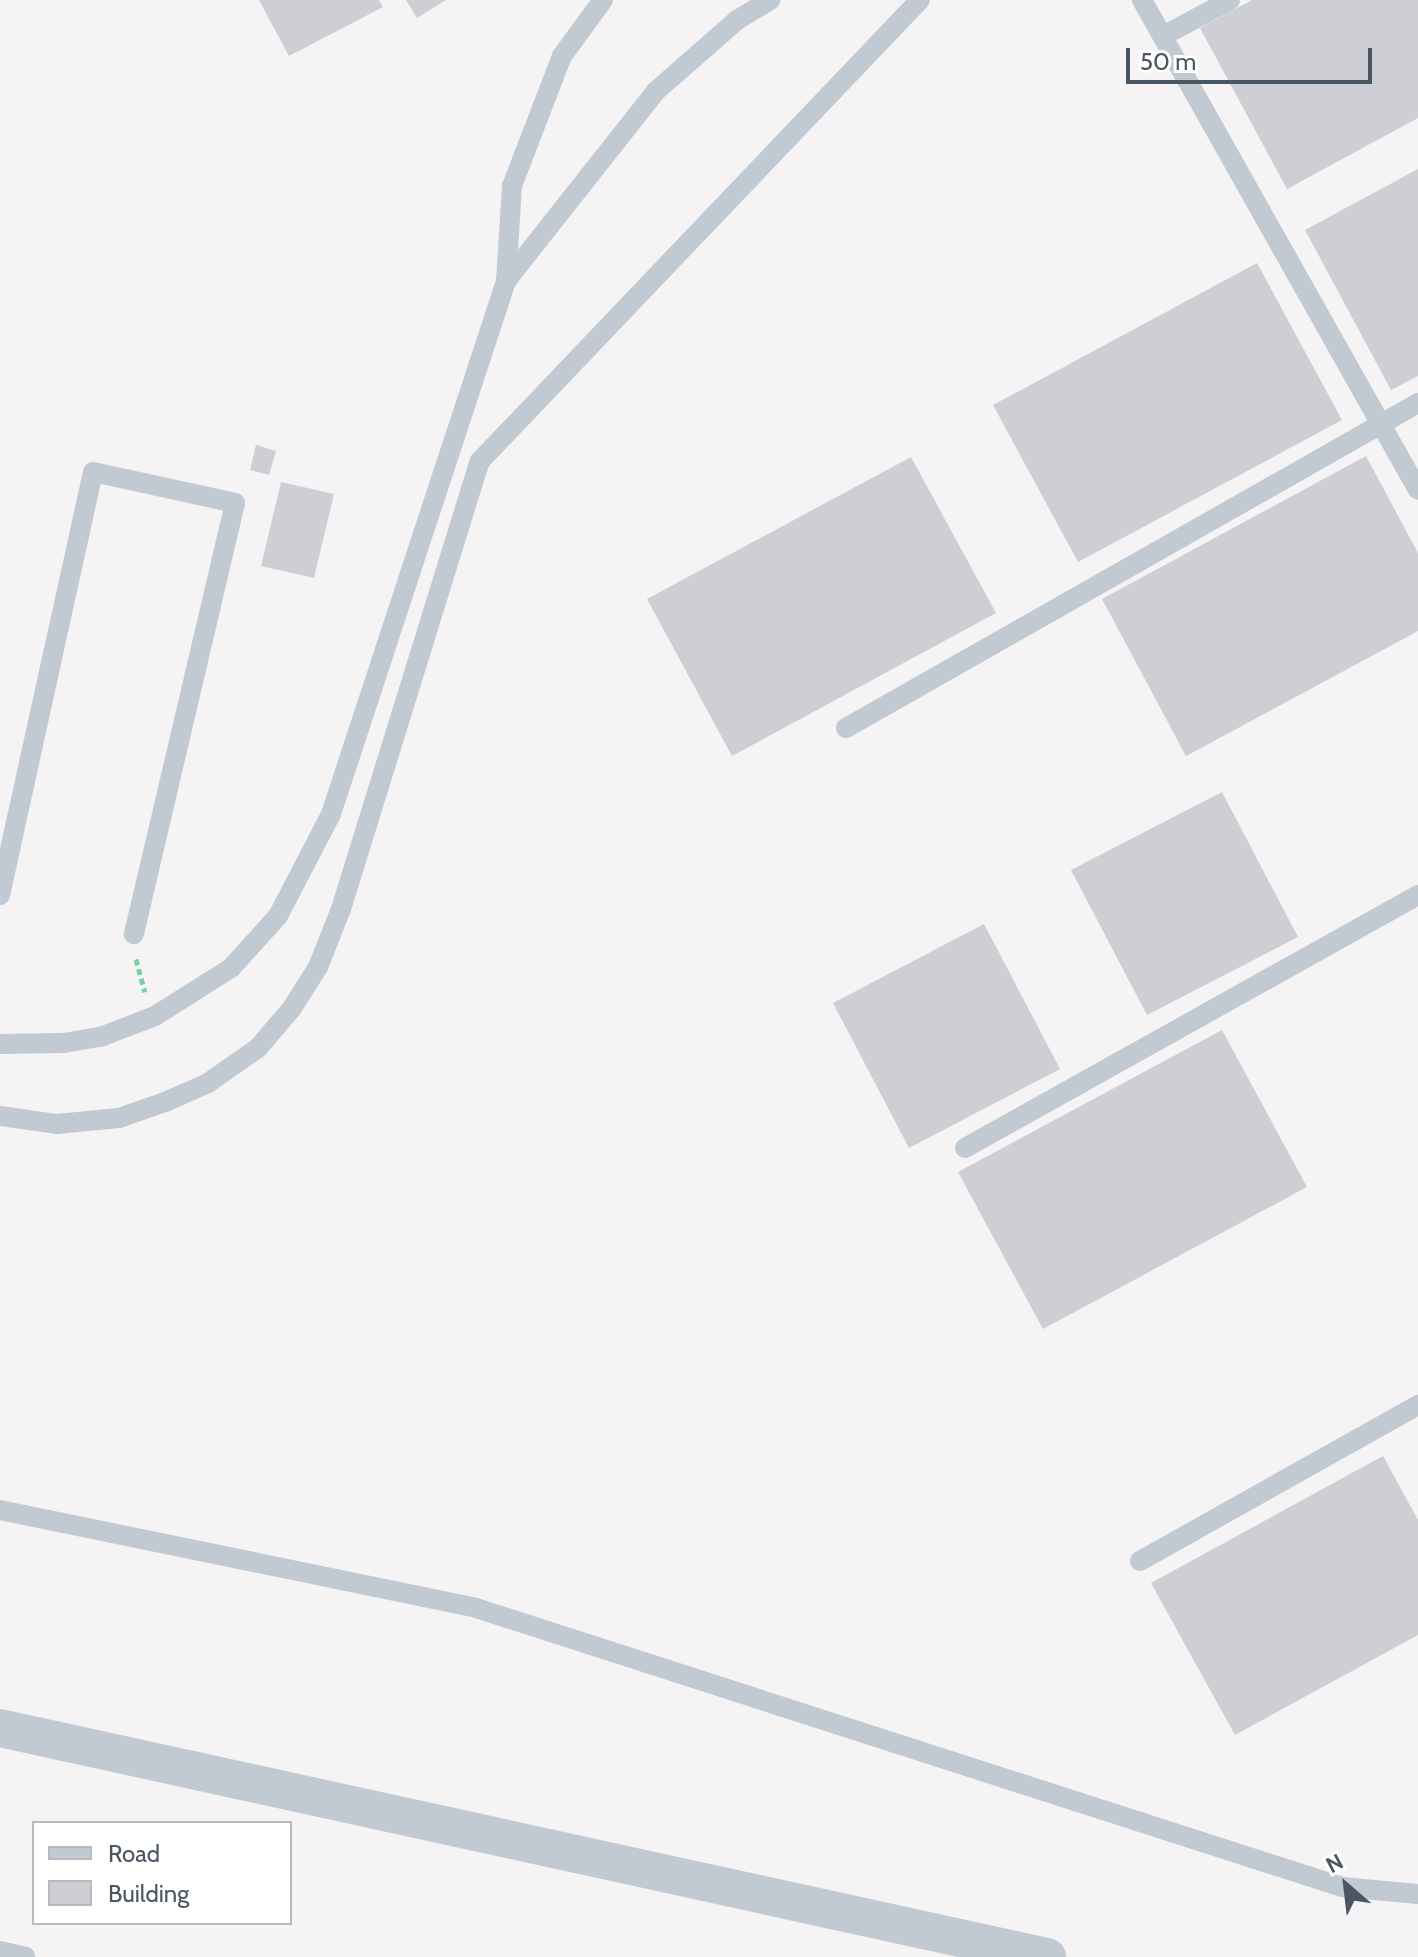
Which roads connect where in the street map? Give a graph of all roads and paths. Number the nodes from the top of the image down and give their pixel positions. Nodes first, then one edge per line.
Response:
1 (603, 0) edge
2 (770, 0) edge
3 (920, 0) edge
4 (1142, 0) edge
5 (1230, 0) edge
6 (1163, 36) junction
7 (506, 281) junction
8 (1418, 403) edge
9 (1381, 424) junction
10 (1418, 490) edge
11 (846, 728) dead end
12 (0, 895) edge
13 (1418, 895) edge
14 (134, 934) joint
15 (155, 1016) junction
16 (0, 1044) edge
17 (0, 1116) edge
18 (965, 1148) dead end
19 (1418, 1405) edge
20 (0, 1510) edge
21 (1140, 1561) dead end
22 (0, 1728) edge
23 (1418, 1894) edge
24 (0, 1951) edge
25 (25, 1957) edge
26 (1047, 1957) edge

1 - 7 lane
2 - 7 lane
3 - 17 lane
4 - 6 lane
5 - 6 lane
6 - 9 lane
7 - 15 lane
8 - 9 lane
9 - 10 lane
9 - 11 lane
12 - 14 lane
13 - 18 lane
14 - 15 path
15 - 16 lane
19 - 21 lane
20 - 23 lane
22 - 26 street
24 - 25 lane

